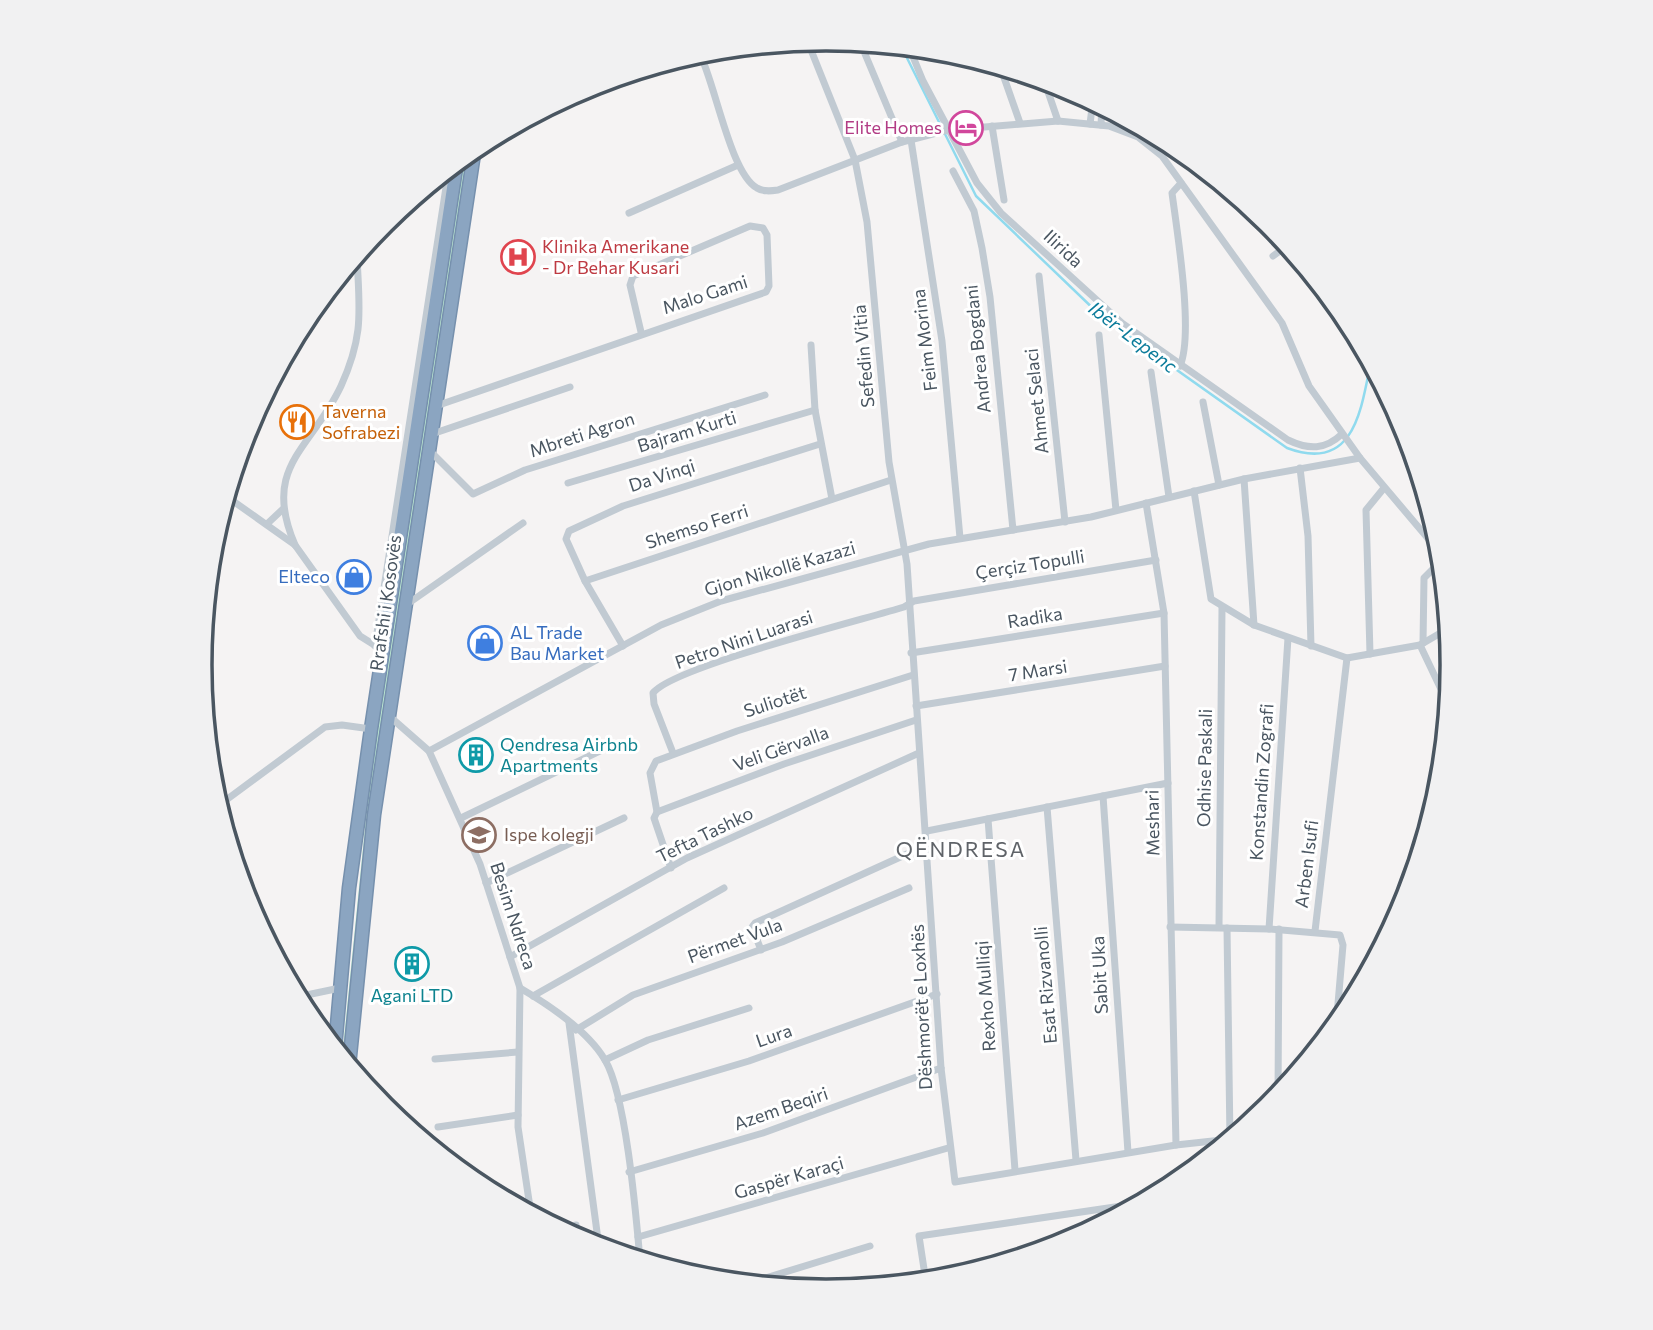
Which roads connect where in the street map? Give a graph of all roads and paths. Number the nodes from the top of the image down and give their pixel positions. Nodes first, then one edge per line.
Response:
1 (812, 51) edge
2 (864, 52) edge
3 (914, 57) edge
4 (703, 64) edge
5 (1004, 77) edge
6 (1048, 93) edge
7 (1092, 111) edge
8 (1101, 116) edge
9 (1058, 121) junction
10 (1020, 123) junction
11 (1090, 124) junction
12 (1101, 125) junction
13 (992, 126) junction
14 (948, 130) junction
15 (911, 139) junction
16 (902, 142) junction
17 (855, 160) junction
18 (472, 163) edge
19 (738, 165) junction
20 (953, 171) dead end
21 (455, 177) edge
22 (447, 183) edge
23 (1181, 183) junction
24 (1004, 200) dead end
25 (629, 213) dead end
26 (1280, 251) edge
27 (1273, 256) dead end
28 (357, 269) edge
29 (1039, 276) dead end
30 (641, 332) junction
31 (1099, 335) dead end
32 (811, 345) dead end
33 (1180, 366) junction
34 (1151, 372) dead end
35 (570, 387) dead end
36 (765, 396) dead end
37 (1203, 402) dead end
38 (433, 407) junction
39 (815, 410) junction
40 (1342, 434) junction
41 (429, 441) junction
42 (820, 444) junction
43 (1360, 458) junction
44 (1300, 468) junction
45 (1244, 479) junction
46 (891, 480) junction
47 (568, 483) dead end
48 (1219, 485) junction
49 (1384, 488) junction
50 (1194, 491) junction
51 (1169, 497) junction
52 (832, 499) junction
53 (234, 502) edge
54 (1146, 503) junction
55 (283, 509) junction
56 (1116, 510) junction
57 (1065, 522) junction
58 (523, 523) dead end
59 (267, 524) junction
60 (1013, 530) junction
61 (960, 538) junction
62 (1428, 540) edge
63 (295, 545) junction
64 (905, 550) junction
65 (1156, 561) junction
66 (1432, 568) edge
67 (585, 581) junction
68 (909, 604) junction
69 (404, 606) junction
70 (1222, 608) junction
71 (1164, 613) junction
72 (1254, 625) junction
73 (1439, 633) edge
74 (1288, 638) junction
75 (1421, 644) junction
76 (623, 646) junction
77 (1311, 646) junction
78 (379, 647) junction
79 (912, 653) junction
80 (1370, 654) junction
81 (1347, 658) junction
82 (1165, 666) junction
83 (913, 675) junction
84 (1440, 686) edge
85 (916, 706) junction
86 (388, 715) junction
87 (916, 720) junction
88 (371, 729) junction
89 (606, 748) dead end
90 (429, 751) junction
91 (673, 753) junction
92 (919, 753) junction
93 (1168, 783) junction
94 (1103, 796) junction
95 (227, 799) edge
96 (1047, 807) junction
97 (657, 812) junction
98 (461, 818) junction
99 (624, 818) dead end
100 (988, 819) junction
101 (927, 831) junction
102 (907, 854) dead end
103 (671, 868) junction
104 (486, 883) junction
105 (724, 888) dead end
106 (909, 888) dead end
107 (1170, 927) junction
108 (1223, 928) junction
109 (1269, 929) junction
110 (1279, 929) junction
111 (1314, 931) junction
112 (761, 950) junction
113 (510, 957) junction
114 (340, 988) junction
115 (520, 988) junction
116 (937, 994) junction
117 (309, 995) edge
118 (533, 996) junction
119 (1338, 1005) edge
120 (749, 1007) dead end
121 (569, 1023) junction
122 (576, 1030) junction
123 (336, 1035) edge
124 (350, 1052) edge
125 (518, 1052) junction
126 (435, 1059) dead end
127 (605, 1060) junction
128 (941, 1068) junction
129 (1278, 1081) edge
130 (618, 1100) junction
131 (518, 1115) junction
132 (438, 1127) dead end
133 (1230, 1129) edge
134 (1214, 1141) edge
135 (1176, 1144) junction
136 (948, 1148) junction
137 (1128, 1152) junction
138 (1076, 1160) junction
139 (1015, 1170) junction
140 (629, 1172) junction
141 (529, 1203) edge
142 (1115, 1207) edge
143 (597, 1234) edge
144 (638, 1237) junction
145 (870, 1246) dead end
146 (639, 1250) edge
147 (924, 1271) edge
148 (771, 1276) edge

1 - 17 street, Sefedin Vitia
2 - 16 street
3 - 14 street, Ilirida
4 - 19 street
5 - 10 street
6 - 9 street
7 - 11 street
8 - 12 street
9 - 10 street
9 - 11 street
10 - 13 street
11 - 12 street
12 - 23 street
13 - 14 street
13 - 24 street
14 - 15 street
14 - 33 street, Ilirida
15 - 16 street
15 - 61 street, Feim Morina
16 - 17 street
17 - 19 street
17 - 46 street, Sefedin Vitia
18 - 38 highway, Rrafshi i Kosovës
19 - 25 street
20 - 60 street, Andrea Bogdani
21 - 78 highway, Rrafshi i Kosovës
22 - 78 street, Rrafshi i Kosovës
23 - 33 street
23 - 40 street
26 - 27 street
28 - 55 street
29 - 57 street, Ahmet Selaci
30 - 30 street, Malo Gami
30 - 38 street, Malo Gami
31 - 56 street
32 - 39 street
33 - 40 street, Ilirida
34 - 51 street
35 - 41 street
36 - 41 street, Mbreti Agron
37 - 48 street
38 - 41 highway, Rrafshi i Kosovës
39 - 42 street
39 - 47 street, Bajram Kurti
40 - 43 street
41 - 69 highway, Rrafshi i Kosovës
42 - 52 street
42 - 67 street, Da Vinqi
43 - 44 street, Gjon Nikollë Kazazi
43 - 49 street
44 - 45 street, Gjon Nikollë Kazazi
44 - 77 street
45 - 48 street, Gjon Nikollë Kazazi
45 - 72 street
46 - 52 street, Shemso Ferri
46 - 64 street, Sefedin Vitia
48 - 50 street, Gjon Nikollë Kazazi
49 - 62 street
49 - 80 street
50 - 51 street, Gjon Nikollë Kazazi
50 - 70 street
51 - 54 street, Gjon Nikollë Kazazi
52 - 67 street, Shemso Ferri
53 - 59 street
54 - 56 street, Gjon Nikollë Kazazi
54 - 65 street, Meshari
55 - 59 street
55 - 63 street
56 - 57 street, Gjon Nikollë Kazazi
57 - 60 street, Gjon Nikollë Kazazi
58 - 69 street
59 - 63 street
60 - 61 street, Gjon Nikollë Kazazi
61 - 64 street, Gjon Nikollë Kazazi
63 - 78 street
64 - 68 street, Dëshmorët e Loxhës
64 - 76 street, Gjon Nikollë Kazazi
65 - 68 street, Çerçiz Topulli
65 - 71 street, Meshari
66 - 75 street
67 - 76 street
68 - 79 street, Dëshmorët e Loxhës
68 - 91 street, Petro Nini Luarasi
69 - 86 highway, Rrafshi i Kosovës
70 - 72 street
70 - 108 street, Odhise Paskali
71 - 79 street, Radika
71 - 82 street, Meshari
72 - 74 street
73 - 75 street
74 - 77 street
74 - 109 street, Konstandin Zografi
75 - 80 street
75 - 84 street
76 - 90 street, Gjon Nikollë Kazazi
77 - 81 street
78 - 88 highway, Rrafshi i Kosovës
79 - 83 street, Dëshmorët e Loxhës
80 - 81 street
81 - 111 street, Arben Isufi
82 - 85 street, 7 Marsi
82 - 93 street, Meshari
83 - 85 street, Dëshmorët e Loxhës
83 - 91 street, Suliotët
85 - 87 street, Dëshmorët e Loxhës
86 - 90 street, Besim Ndreca
86 - 124 highway, Rrafshi i Kosovës
87 - 92 street, Dëshmorët e Loxhës
87 - 97 street, Veli Gërvalla
88 - 95 street
88 - 114 highway, Rrafshi i Kosovës
89 - 98 street
90 - 98 street, Besim Ndreca
91 - 97 street, Suliotët
92 - 101 street, Dëshmorët e Loxhës
92 - 103 street, Tefta Tashko
93 - 94 street
93 - 107 street, Meshari
94 - 96 street
94 - 137 street, Sabit Uka
96 - 100 street
96 - 138 street, Esat Rizvanolli
97 - 103 street
98 - 104 street, Besim Ndreca
99 - 104 street
100 - 101 street
100 - 139 street, Rexho Mulliqi
101 - 116 street, Dëshmorët e Loxhës
102 - 112 street
103 - 113 street, Tefta Tashko
104 - 113 street, Besim Ndreca
105 - 118 street
106 - 112 street, Përmet Vula
107 - 108 street, Arben Isufi
107 - 135 street, Meshari
108 - 109 street, Arben Isufi
108 - 133 street, Odhise Paskali
109 - 110 street, Arben Isufi
110 - 111 street, Arben Isufi
110 - 129 street
111 - 119 street
112 - 122 street, Përmet Vula
113 - 115 street, Besim Ndreca
114 - 117 street
114 - 123 highway, Rrafshi i Kosovës
115 - 118 street
115 - 125 street, Besim Ndreca
116 - 128 street, Dëshmorët e Loxhës
116 - 130 street, Lura
118 - 121 street
120 - 127 street
121 - 122 street
121 - 143 street
122 - 127 street
125 - 126 street
125 - 131 street, Besim Ndreca
127 - 130 street
128 - 136 street, Dëshmorët e Loxhës
128 - 140 street, Azem Beqiri
130 - 140 street
131 - 132 street
131 - 141 street, Besim Ndreca
134 - 135 street, Dëshmorët e Loxhës
135 - 137 street, Dëshmorët e Loxhës
136 - 139 street, Dëshmorët e Loxhës
136 - 144 street, Gaspër Karaçi
137 - 138 street, Dëshmorët e Loxhës
138 - 139 street, Dëshmorët e Loxhës
140 - 144 street
142 - 147 street
144 - 146 street
145 - 148 street

